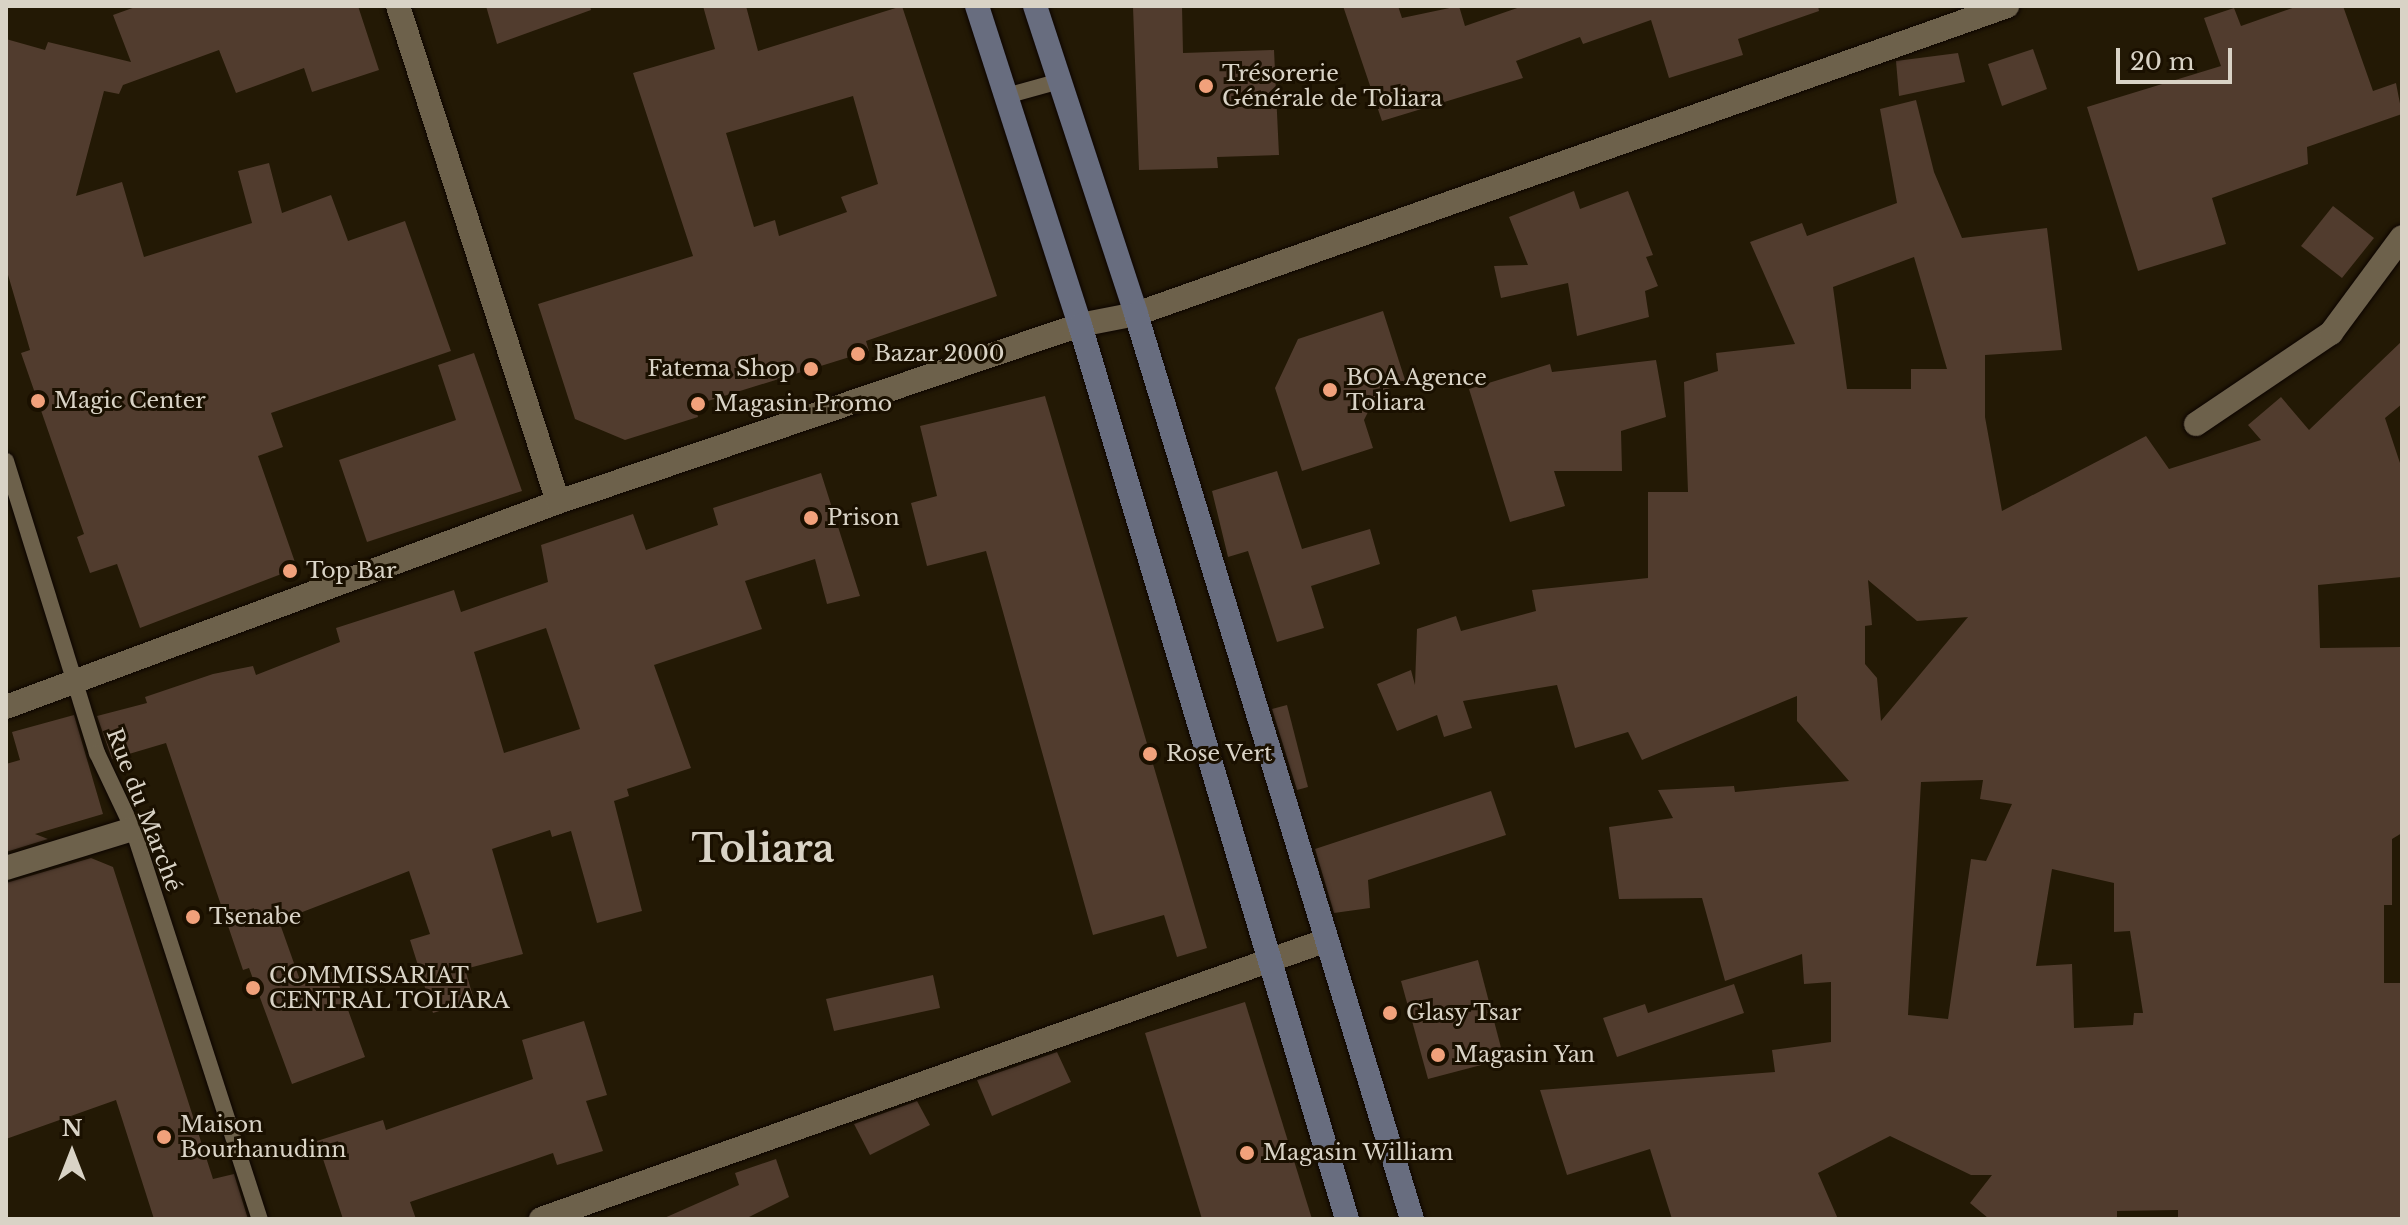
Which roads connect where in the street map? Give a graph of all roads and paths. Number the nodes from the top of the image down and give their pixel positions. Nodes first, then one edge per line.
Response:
1 (398, 6) edge
2 (977, 6) edge
3 (1035, 6) edge
4 (2007, 6) edge
5 (1060, 81) junction
6 (1006, 96) junction
7 (2402, 237) edge
8 (1136, 314) junction
9 (1080, 325) junction
10 (2196, 424) dead end
11 (6, 461) edge
12 (558, 502) junction
13 (77, 685) junction
14 (6, 707) edge
15 (133, 829) junction
16 (6, 868) edge
17 (1327, 940) junction
18 (1271, 964) junction
19 (260, 1219) edge
20 (541, 1219) edge
21 (1347, 1219) edge
22 (1412, 1219) edge

1 - 12 street
2 - 6 main road
3 - 5 main road
4 - 8 street
5 - 6 lane
5 - 8 main road
6 - 9 main road
7 - 10 street
8 - 9 street
8 - 17 main road
9 - 12 street
9 - 18 main road
11 - 13 lane, Rue du Marché
12 - 13 street
13 - 14 street
13 - 15 lane, Rue du Marché
15 - 16 street
15 - 19 lane, Rue du Marché
17 - 18 street
17 - 22 main road
18 - 20 street
18 - 21 main road

